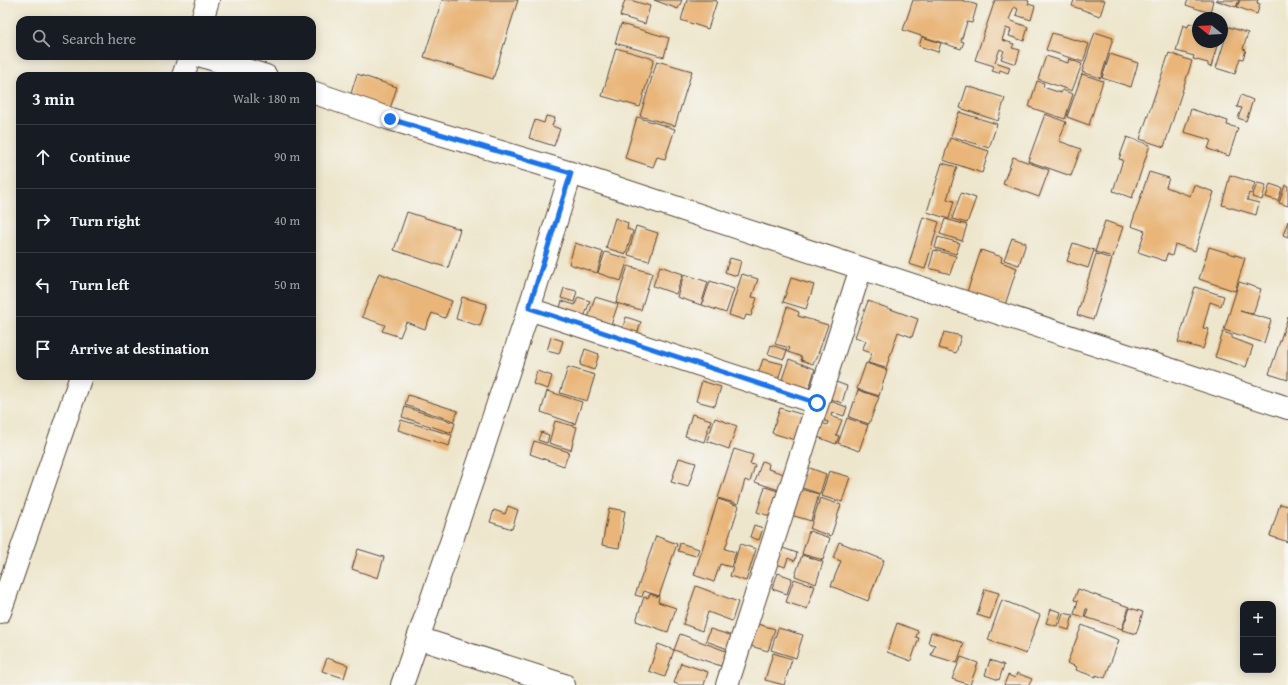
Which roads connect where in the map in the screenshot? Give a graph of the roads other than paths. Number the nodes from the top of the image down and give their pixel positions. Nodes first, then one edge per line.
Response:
1 (208, 0) edge
2 (203, 16) edge
3 (189, 60) edge
4 (215, 60) edge
5 (184, 72) edge
6 (253, 72) edge
7 (316, 93) edge
8 (571, 173) junction
9 (861, 268) junction
10 (529, 308) junction
11 (80, 380) edge
12 (817, 403) junction
13 (1288, 408) edge
14 (0, 612) edge
15 (418, 638) junction
16 (402, 685) edge
17 (564, 685) edge
18 (727, 685) edge

1 - 2 street
3 - 5 street
4 - 6 street
7 - 8 street
8 - 9 street
8 - 10 street
9 - 12 street
9 - 13 street
10 - 12 street
10 - 15 street
11 - 14 street
12 - 18 street
15 - 16 street
15 - 17 street

